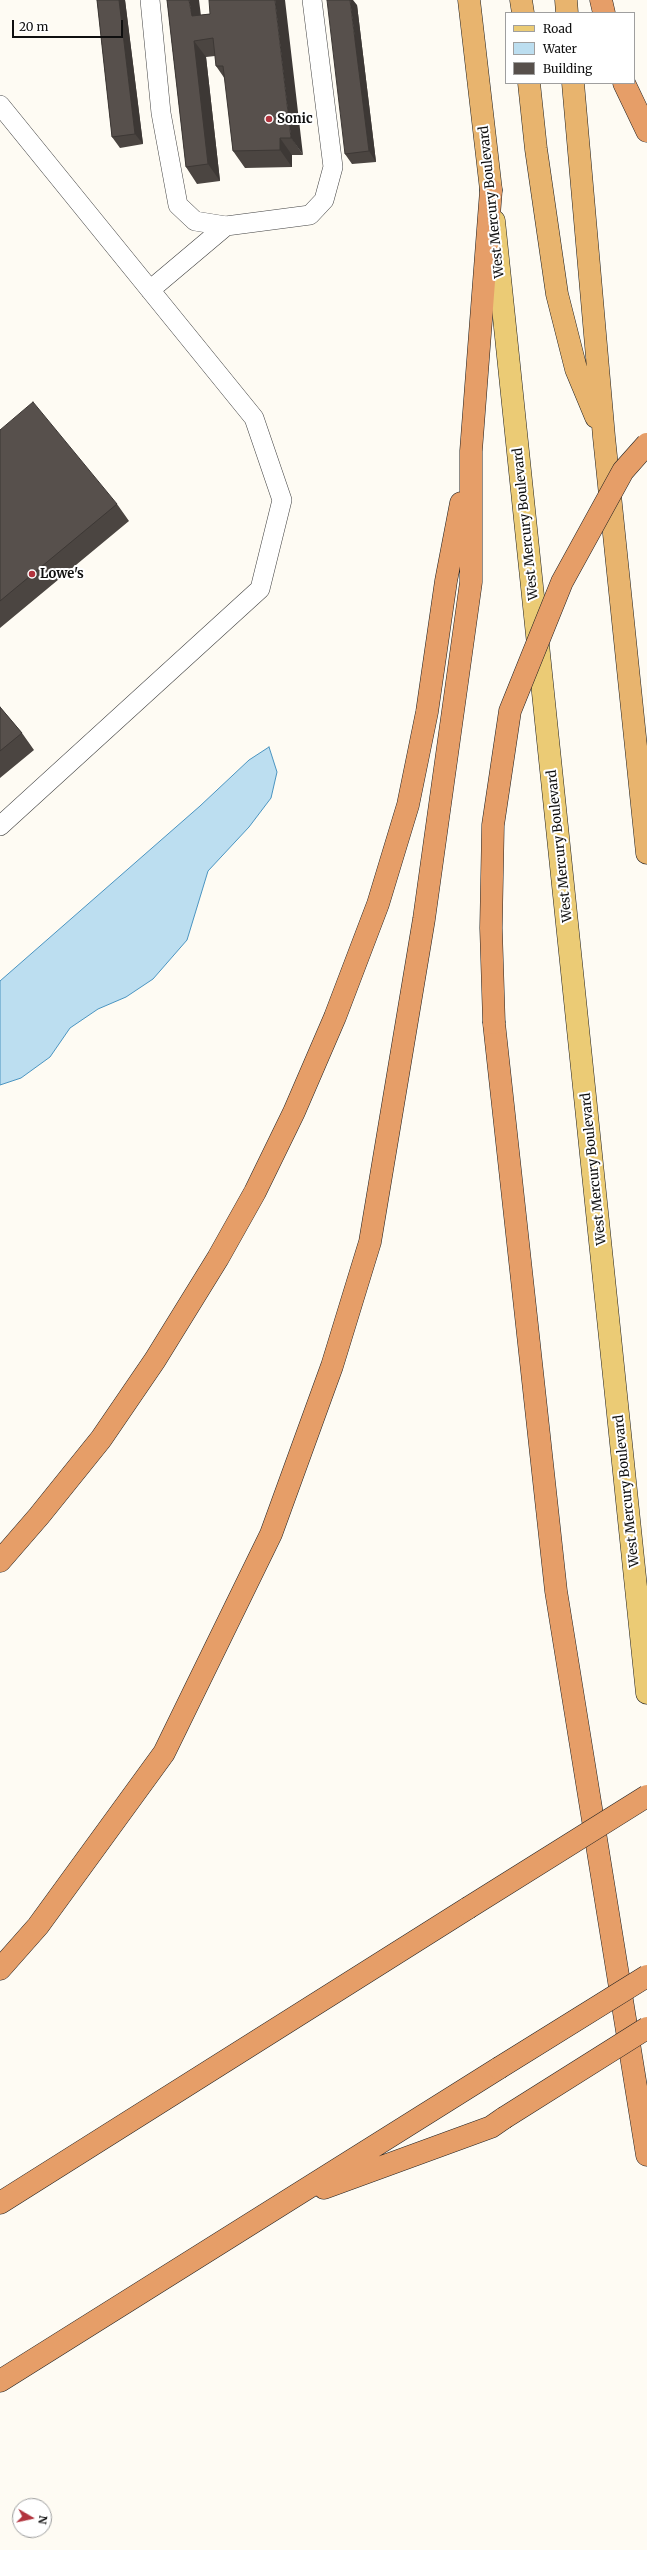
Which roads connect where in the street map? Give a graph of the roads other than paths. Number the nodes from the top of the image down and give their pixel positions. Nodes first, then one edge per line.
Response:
1 (150, 0) edge
2 (312, 0) edge
3 (469, 0) edge
4 (521, 0) edge
5 (566, 0) edge
6 (601, 0) edge
7 (523, 12) edge
8 (567, 12) edge
9 (604, 12) edge
10 (529, 84) edge
11 (573, 84) edge
12 (624, 84) edge
13 (0, 105) edge
14 (647, 131) edge
15 (491, 190) junction
16 (226, 226) junction
17 (150, 290) junction
18 (604, 437) junction
19 (647, 444) edge
20 (472, 452) junction
21 (0, 826) edge
22 (647, 853) edge
23 (0, 1561) edge
24 (647, 1694) edge
25 (647, 1796) edge
26 (0, 1969) edge
27 (647, 1976) edge
28 (647, 2028) edge
29 (647, 2155) edge
30 (0, 2203) edge
31 (282, 2204) junction
32 (0, 2381) edge

1 - 16 lane
2 - 16 lane
3 - 15 highway, West Mercury Boulevard
4 - 7 highway
5 - 8 highway
6 - 9 highway
10 - 18 highway
11 - 18 highway
12 - 14 highway
13 - 17 lane
15 - 20 highway
15 - 24 main road, West Mercury Boulevard
16 - 17 lane
17 - 21 lane
18 - 22 highway
19 - 29 highway, bridge
20 - 23 highway
20 - 26 highway
25 - 30 highway, bridge
27 - 31 highway, bridge
28 - 31 highway, bridge
31 - 32 highway

